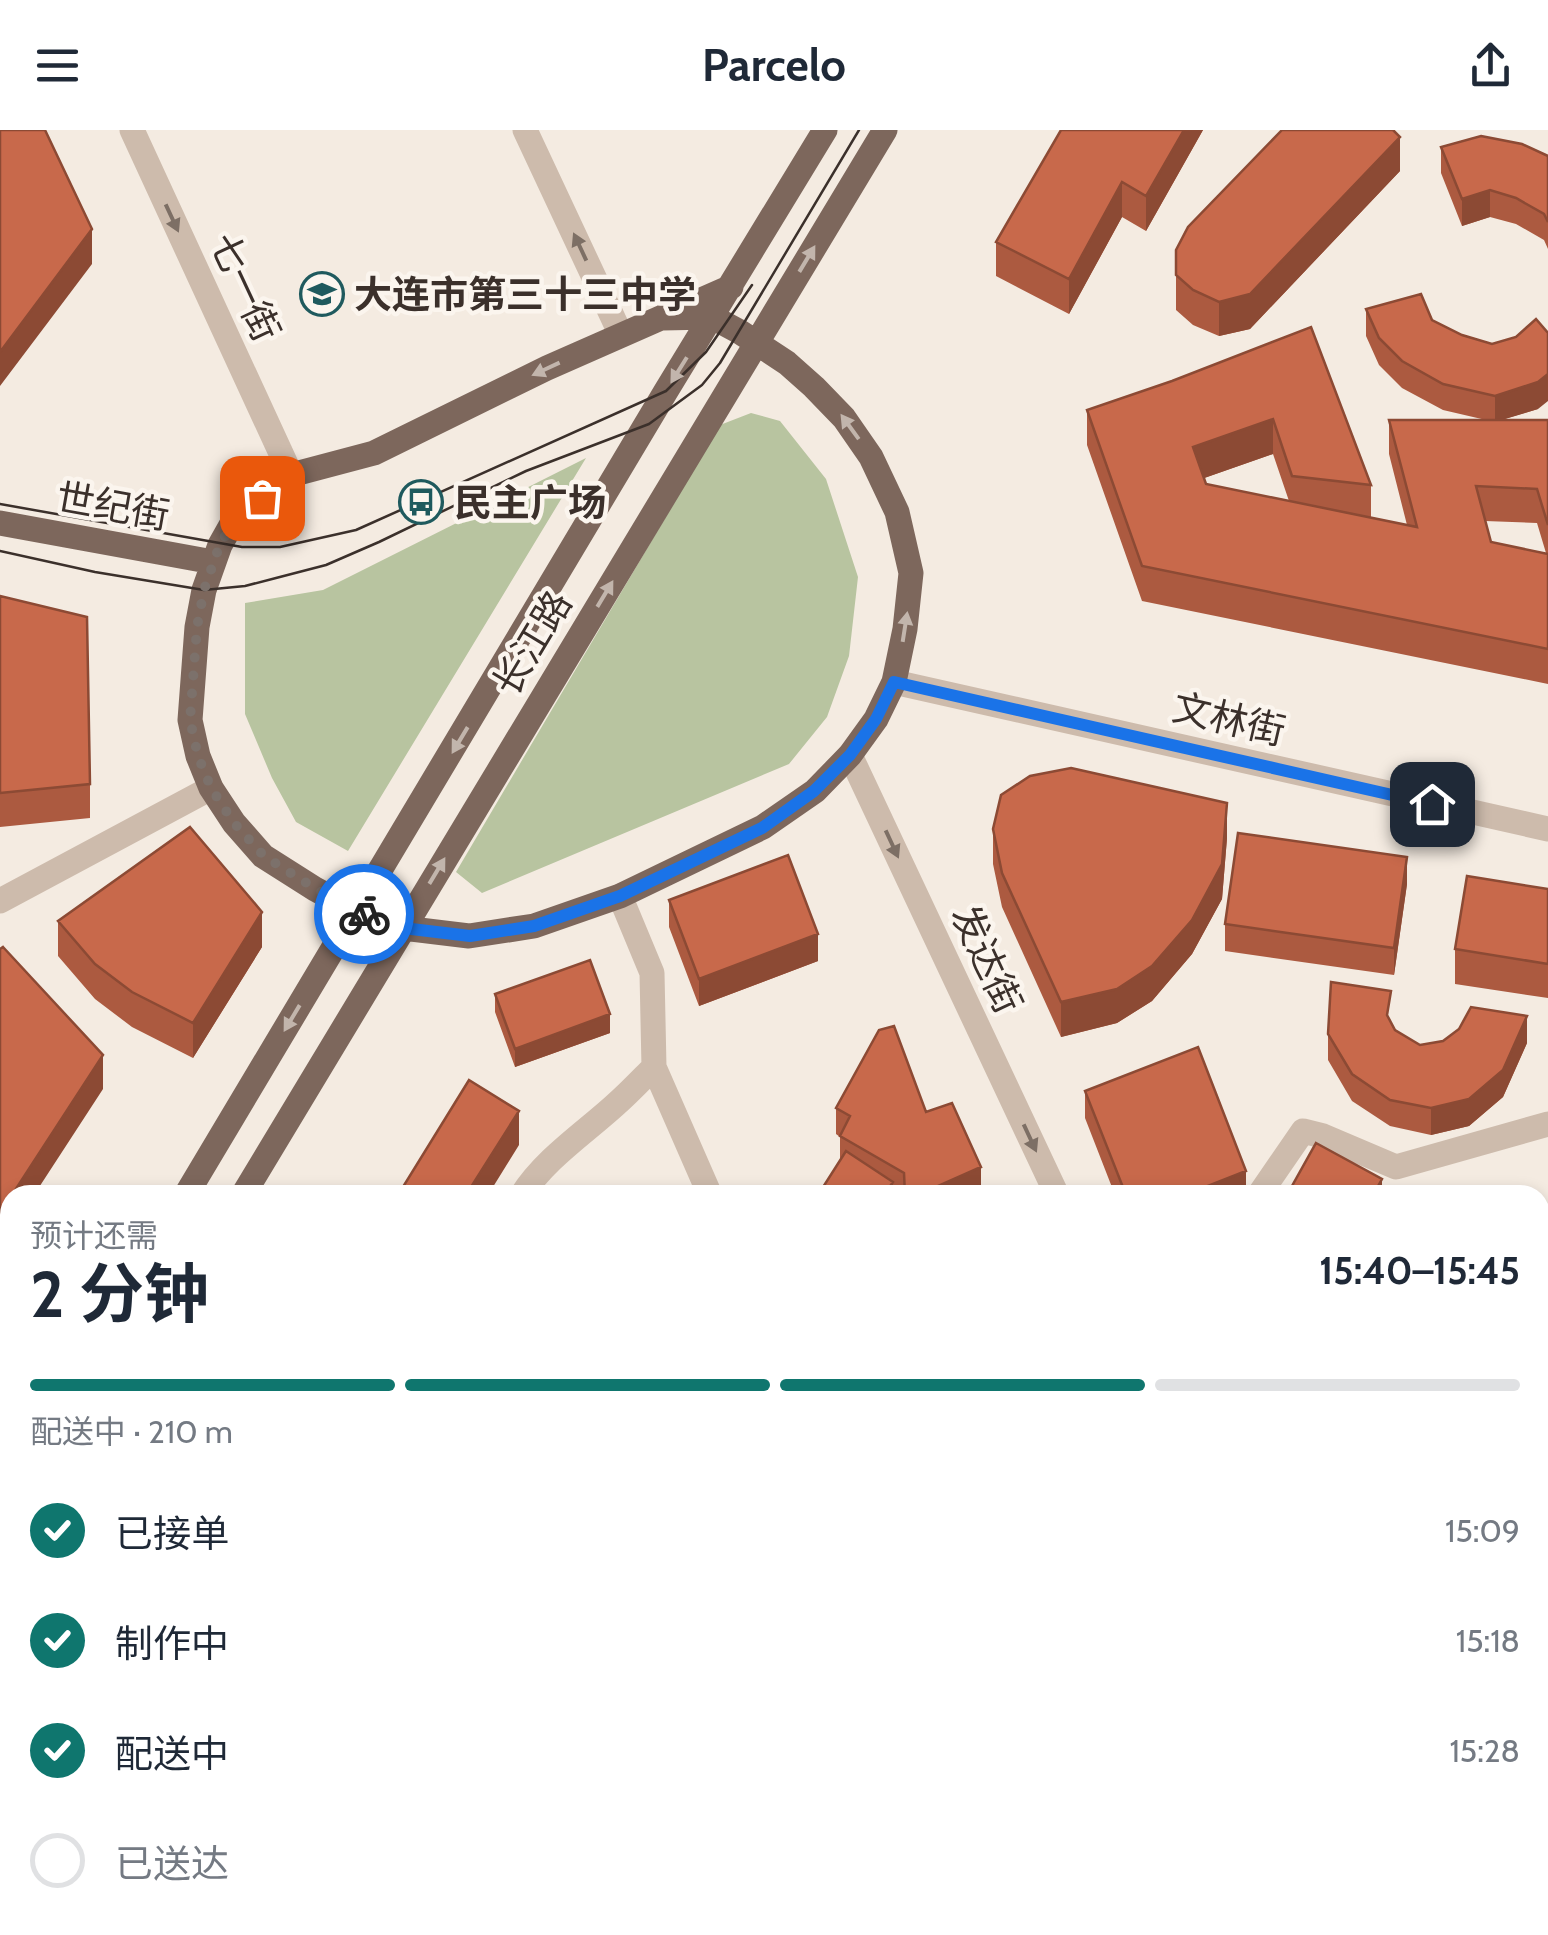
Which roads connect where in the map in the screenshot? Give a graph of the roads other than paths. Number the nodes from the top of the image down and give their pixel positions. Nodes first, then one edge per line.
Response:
1 (132, 130) edge
2 (526, 130) edge
3 (825, 130) edge
4 (885, 130) edge
5 (730, 287) junction
6 (712, 317) junction
7 (662, 318) junction
8 (621, 335) junction
9 (756, 342) junction
10 (291, 474) junction
11 (0, 523) edge
12 (213, 562) junction
13 (894, 682) junction
14 (850, 755) junction
15 (211, 788) junction
16 (1548, 830) edge
17 (620, 896) junction
18 (0, 902) edge
19 (356, 912) junction
20 (403, 928) junction
21 (654, 1067) junction
22 (1548, 1124) edge
23 (192, 1185) edge
24 (248, 1185) edge
25 (528, 1185) edge
26 (706, 1185) edge
27 (1052, 1185) edge
28 (1266, 1185) edge

1 -> 10 street, 七一街
8 -> 2 street
3 - 5 main road, 长江路
9 -> 4 main road, 长江路
5 - 6 main road, 长江路
5 - 7 main road
6 - 7 main road
6 - 9 main road
6 -> 19 main road, 长江路
7 - 8 main road
8 -> 10 main road
13 -> 9 main road
20 -> 9 main road, 长江路
10 - 12 main road
11 - 12 main road, 世纪街
12 - 15 main road
13 - 14 main road
13 - 16 street, 文林街
14 - 17 main road
14 -> 27 street, 发达街
15 - 18 street
15 - 19 main road
17 - 20 main road
17 - 21 street
19 - 20 main road
19 -> 23 main road, 长江路
20 - 24 main road, 长江路
21 - 25 street
21 - 26 street
22 - 28 street

